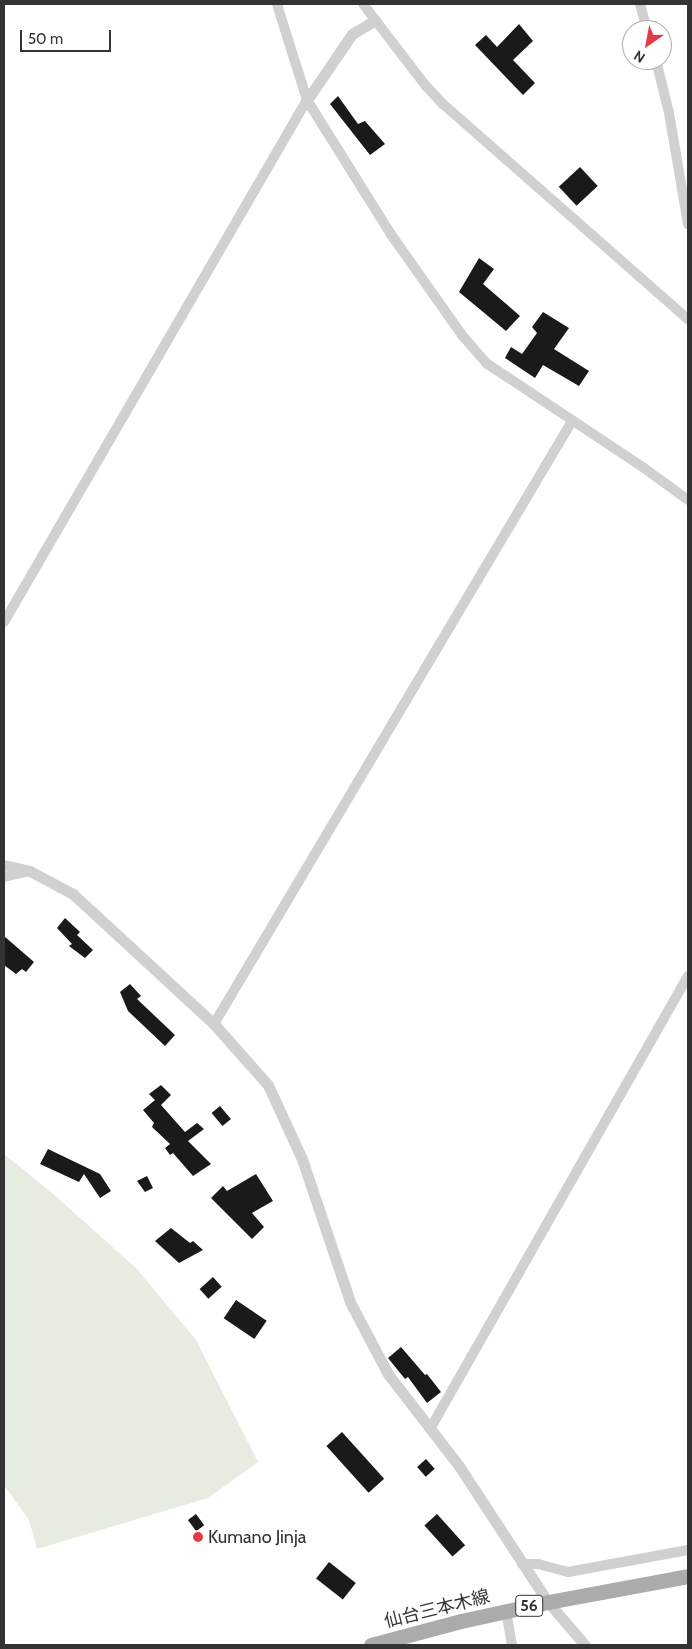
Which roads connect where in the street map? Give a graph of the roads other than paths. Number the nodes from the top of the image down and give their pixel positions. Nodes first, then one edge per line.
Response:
1 (277, 4) edge
2 (363, 4) edge
3 (640, 4) edge
4 (375, 20) junction
5 (645, 20) edge
6 (658, 70) edge
7 (307, 100) junction
8 (688, 224) edge
9 (688, 319) edge
10 (572, 421) junction
11 (688, 500) edge
12 (4, 622) edge
13 (4, 865) edge
14 (30, 871) junction
15 (4, 877) edge
16 (688, 976) edge
17 (214, 1024) junction
18 (430, 1429) junction
19 (688, 1550) edge
20 (522, 1564) junction
21 (688, 1576) edge
22 (548, 1602) junction
23 (506, 1611) junction
24 (371, 1645) edge
25 (512, 1645) edge
26 (586, 1645) edge

1 - 7 street
2 - 4 street
3 - 5 street
4 - 7 street
4 - 9 street
6 - 8 street
7 - 10 street
7 - 12 street
10 - 11 street
10 - 17 street
13 - 14 street
14 - 15 street
14 - 17 street
16 - 18 street
17 - 18 street
18 - 20 street
19 - 20 street
20 - 22 street
21 - 22 main road, 仙台三本木線 / 56
22 - 23 main road, 仙台三本木線 / 56
22 - 26 street
23 - 24 main road, 仙台三本木線 / 56
23 - 25 street

